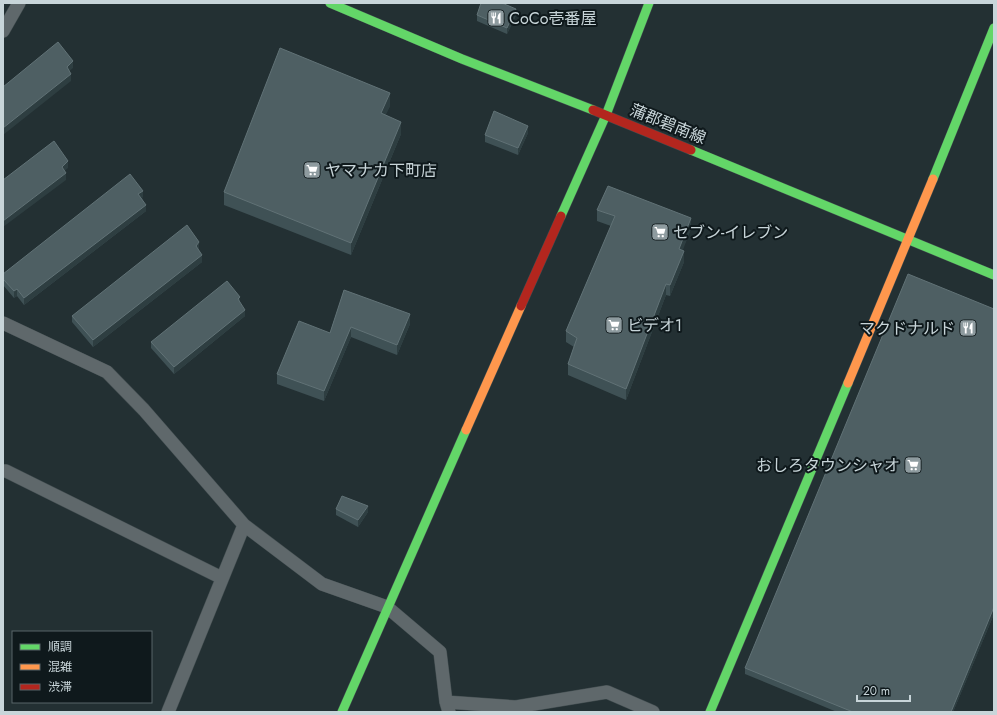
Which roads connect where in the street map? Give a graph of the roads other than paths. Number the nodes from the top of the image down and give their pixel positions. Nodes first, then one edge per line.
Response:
1 (19, 3) edge
2 (330, 3) edge
3 (649, 3) edge
4 (994, 28) edge
5 (3, 31) edge
6 (606, 115) junction
7 (908, 239) junction
8 (994, 275) edge
9 (3, 322) edge
10 (3, 471) edge
11 (244, 524) junction
12 (222, 578) junction
13 (387, 607) junction
14 (447, 707) edge
15 (168, 712) edge
16 (342, 712) edge
17 (653, 712) edge
18 (710, 712) edge

1 - 5 street
2 - 6 street, 蒲郡碧南線
3 - 6 street
4 - 7 street
6 - 7 street, 蒲郡碧南線
6 - 13 street
7 - 8 street, 蒲郡碧南線
7 - 18 street
9 - 11 street
10 - 12 street
11 - 12 street
11 - 13 street
12 - 15 street
13 - 14 street
13 - 16 street
14 - 17 street

